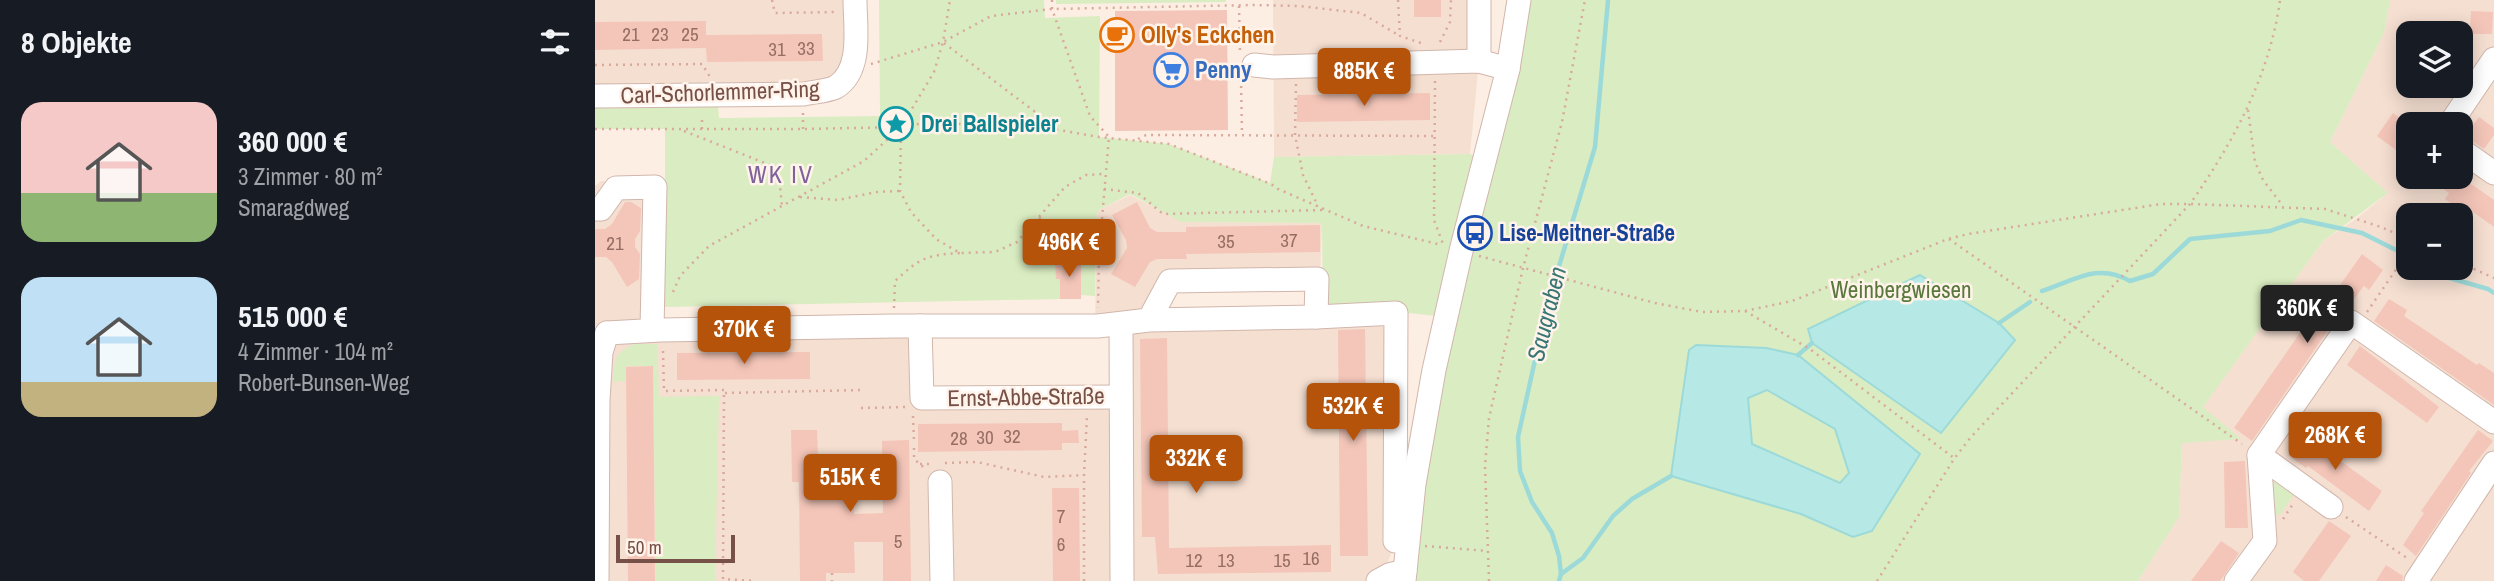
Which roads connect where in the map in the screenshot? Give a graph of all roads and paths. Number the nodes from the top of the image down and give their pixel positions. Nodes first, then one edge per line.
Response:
1 (772, 0) edge
2 (950, 0) edge
3 (1052, 0) edge
4 (1231, 0) edge
5 (1398, 0) edge
6 (1451, 0) edge
7 (1479, 0) edge
8 (1519, 0) edge
9 (1585, 0) edge
10 (2280, 0) edge
11 (1231, 5) junction
12 (855, 6) edge
13 (1052, 9) junction
14 (1400, 36) junction
15 (943, 42) junction
16 (1435, 55) junction
17 (2494, 60) edge
18 (1479, 61) junction
19 (595, 65) edge
20 (1263, 66) dead end
21 (1296, 67) junction
22 (1508, 69) junction
23 (851, 70) junction
24 (720, 95) junction
25 (595, 96) edge
26 (2248, 107) junction
27 (2458, 112) edge
28 (901, 127) junction
29 (595, 129) edge
30 (680, 129) junction
31 (1059, 130) junction
32 (1295, 135) junction
33 (1434, 136) junction
34 (1108, 137) junction
35 (1135, 140) junction
36 (2473, 158) edge
37 (2494, 173) edge
38 (1105, 174) junction
39 (1104, 189) junction
40 (900, 191) junction
41 (799, 197) junction
42 (2190, 204) junction
43 (782, 206) junction
44 (1318, 206) junction
45 (2283, 206) junction
46 (595, 209) edge
47 (1326, 210) junction
48 (1039, 218) junction
49 (2396, 234) edge
50 (1948, 239) junction
51 (1452, 248) junction
52 (960, 253) junction
53 (1099, 254) junction
54 (1523, 268) junction
55 (2473, 268) edge
56 (2396, 269) edge
57 (2494, 278) edge
58 (672, 294) dead end
59 (1745, 311) junction
60 (1316, 317) junction
61 (1149, 320) junction
62 (1109, 325) junction
63 (893, 326) junction
64 (920, 326) junction
65 (2357, 326) junction
66 (2073, 327) junction
67 (601, 328) edge
68 (657, 330) junction
69 (861, 390) dead end
70 (725, 393) junction
71 (1087, 397) junction
72 (1119, 397) junction
73 (597, 400) edge
74 (919, 402) junction
75 (861, 408) dead end
76 (2494, 422) edge
77 (914, 441) dead end
78 (914, 448) dead end
79 (2259, 455) junction
80 (1954, 458) junction
81 (920, 464) junction
82 (1084, 475) junction
83 (2490, 477) edge
84 (940, 482) joint
85 (2311, 493) junction
86 (2331, 507) joint
87 (2263, 518) junction
88 (1408, 545) junction
89 (1488, 551) junction
90 (832, 573) dead end
91 (2420, 575) edge
92 (1404, 576) edge
93 (597, 581) edge
94 (756, 581) edge
95 (832, 581) edge
96 (941, 581) edge
97 (1084, 581) edge
98 (1122, 581) edge
99 (1378, 581) edge
100 (1489, 581) edge
101 (1877, 581) edge
102 (2236, 581) edge

1 - 12 path
2 - 15 path
3 - 13 path
4 - 11 path
5 - 14 path
6 - 16 path
7 - 18 street
8 - 22 street
9 - 54 path
10 - 26 path
11 - 13 path
11 - 14 path
12 - 23 street, Carl-Schorlemmer-Ring
13 - 15 path
13 - 34 path
14 - 16 path
15 - 23 path
15 - 28 path
15 - 31 path
16 - 18 street
16 - 21 street
16 - 33 path
17 - 27 street
18 - 22 street
19 - 24 path
20 - 21 street
21 - 32 path
22 - 51 street
23 - 24 street, Carl-Schorlemmer-Ring
24 - 25 street, Carl-Schorlemmer-Ring
26 - 42 path
26 - 45 path
28 - 30 path
28 - 31 path
28 - 40 path
28 - 41 path
29 - 30 path
30 - 43 path
31 - 34 path
32 - 33 path
32 - 35 path
32 - 44 path
33 - 51 path
34 - 35 path
34 - 38 path
35 - 44 path
36 - 37 street
38 - 39 path
38 - 48 path
39 - 47 path
39 - 53 path
40 - 41 path
40 - 52 path
41 - 43 path
42 - 45 path
42 - 50 path
42 - 66 path
43 - 58 path
44 - 47 path
45 - 49 path
46 - 68 street
47 - 51 path
48 - 52 path
48 - 53 path
50 - 59 path
50 - 66 path
51 - 54 path
51 - 88 street
52 - 63 path
53 - 62 path
54 - 59 path
54 - 89 path
55 - 57 path
56 - 65 path
59 - 80 path
60 - 61 street
60 - 61 street
60 - 88 street
61 - 62 street
62 - 64 street
62 - 72 street
63 - 64 street
63 - 68 street
64 - 74 street, Ernst-Abbe-Straße
65 - 76 street
65 - 79 street
66 - 79 path
66 - 80 path
67 - 68 street
67 - 73 street
68 - 70 path
69 - 70 path
70 - 94 path
71 - 72 street, Ernst-Abbe-Straße
71 - 74 street, Ernst-Abbe-Straße
71 - 82 path
72 - 98 street
73 - 93 street
74 - 75 path
74 - 77 path
78 - 81 path
79 - 85 street
79 - 87 street
80 - 101 path
81 - 82 path
81 - 84 path
82 - 97 path
83 - 91 street
84 - 96 street
85 - 86 street
85 - 87 path
86 - 91 path
87 - 102 street
88 - 89 path
88 - 92 street
89 - 100 path
90 - 95 path
92 - 99 street

